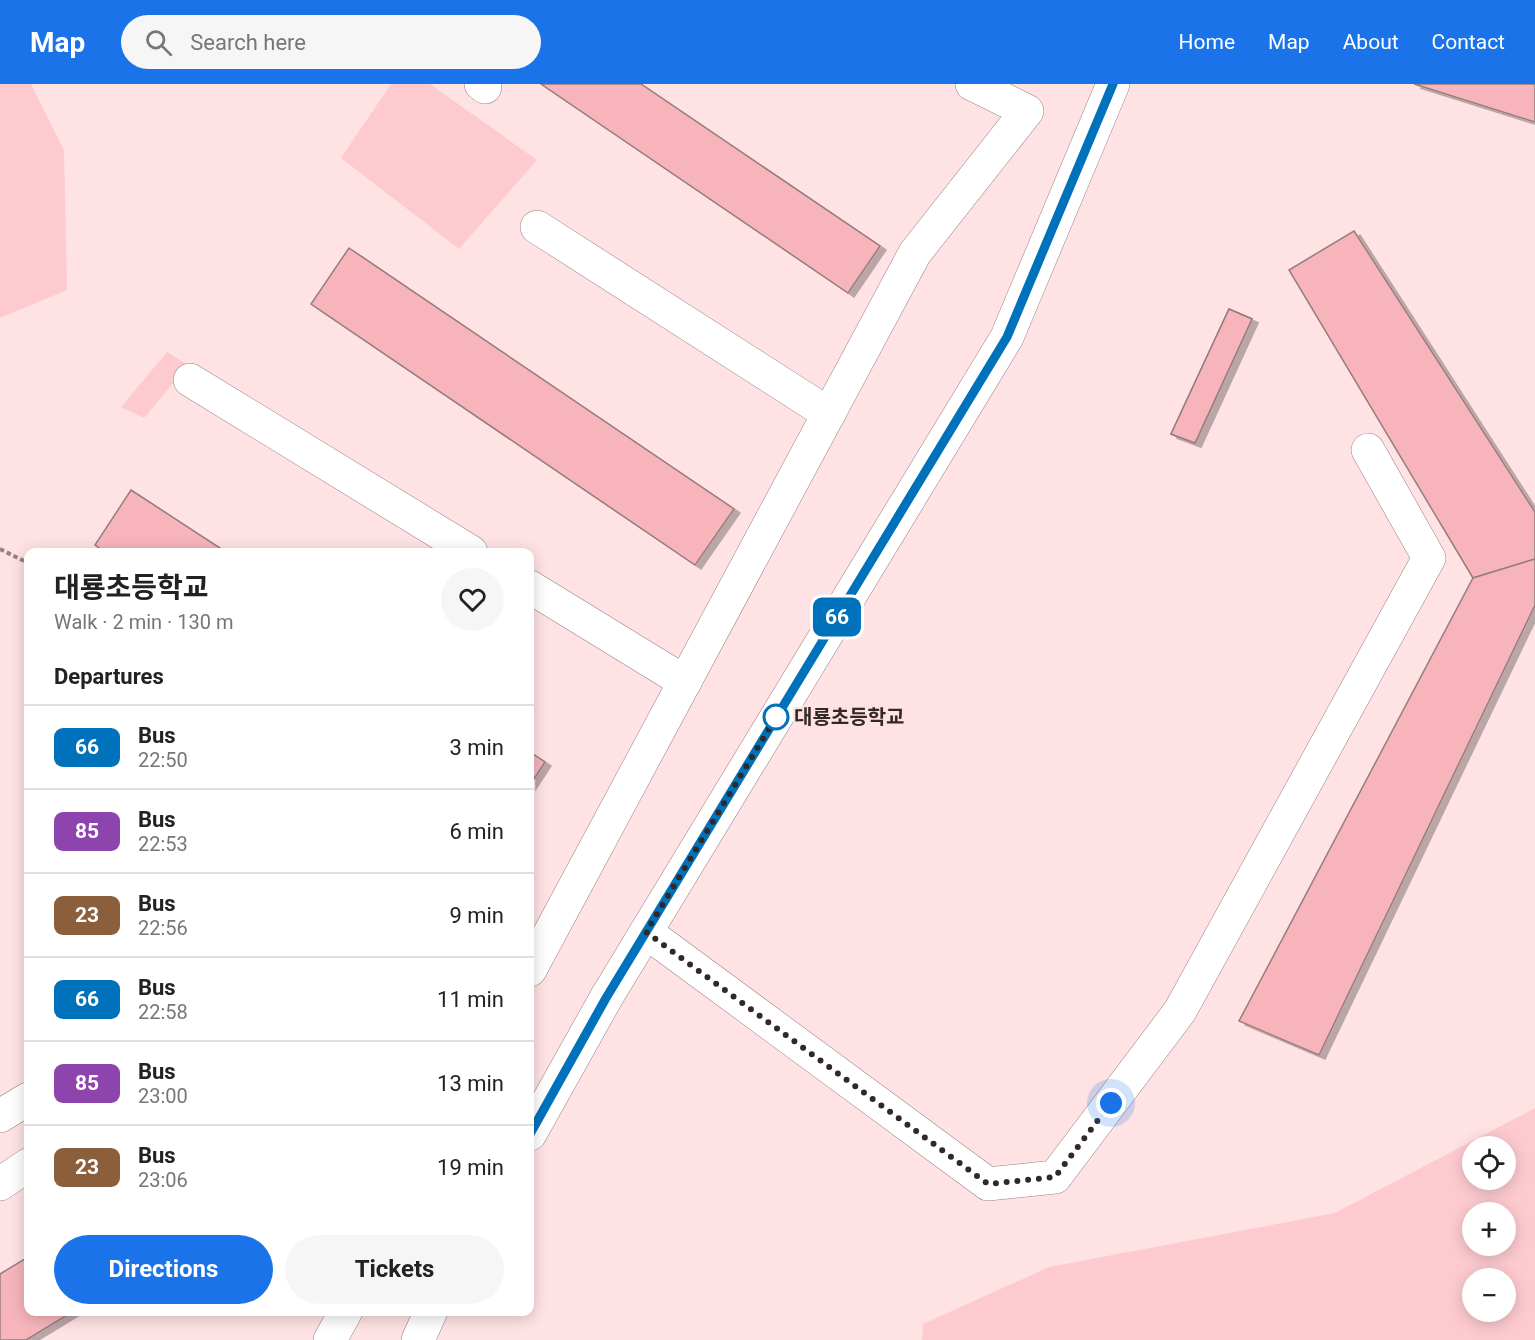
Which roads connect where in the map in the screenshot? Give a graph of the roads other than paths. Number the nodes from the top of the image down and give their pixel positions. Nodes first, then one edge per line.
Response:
1 (972, 84) edge
2 (1113, 84) edge
3 (537, 227) dead end
4 (190, 380) dead end
5 (829, 414) junction
6 (1368, 450) dead end
7 (464, 548) edge
8 (534, 589) edge
9 (685, 682) junction
10 (646, 932) junction
11 (534, 963) edge
12 (24, 1101) edge
13 (0, 1116) edge
14 (534, 1127) edge
15 (24, 1168) edge
16 (0, 1184) edge
17 (343, 1316) edge
18 (429, 1316) edge
19 (330, 1340) edge
20 (418, 1340) edge

1 - 5 street
2 - 10 street
3 - 5 street
4 - 7 street
5 - 9 street
6 - 10 street
8 - 9 street
9 - 11 street
10 - 14 street
12 - 13 street
15 - 16 street
17 - 19 street
18 - 20 street

